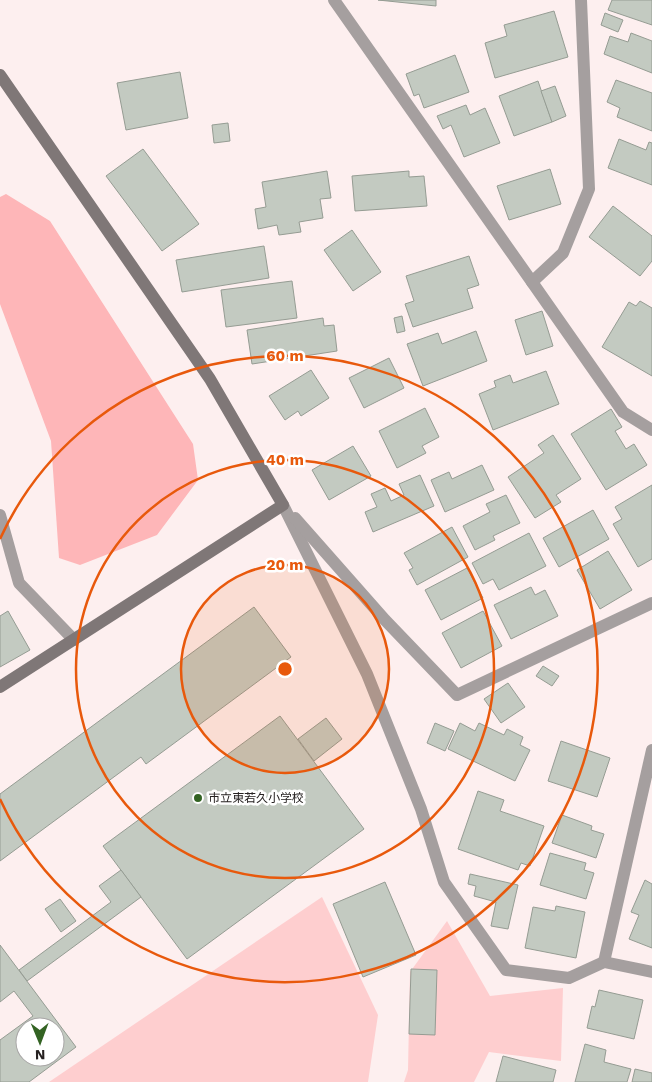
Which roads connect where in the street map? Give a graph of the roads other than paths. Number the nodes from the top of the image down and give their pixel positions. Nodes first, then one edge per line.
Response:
1 (334, 0) edge
2 (581, 0) edge
3 (0, 75) edge
4 (532, 282) junction
5 (652, 430) edge
6 (283, 505) junction
7 (0, 515) edge
8 (652, 604) edge
9 (74, 640) junction
10 (0, 687) edge
11 (652, 750) edge
12 (604, 962) junction
13 (652, 972) edge

1 - 4 street
2 - 4 street
3 - 6 street
4 - 5 street
6 - 8 street
6 - 9 street
6 - 12 street
7 - 9 street
9 - 10 street
11 - 12 street
12 - 13 street

